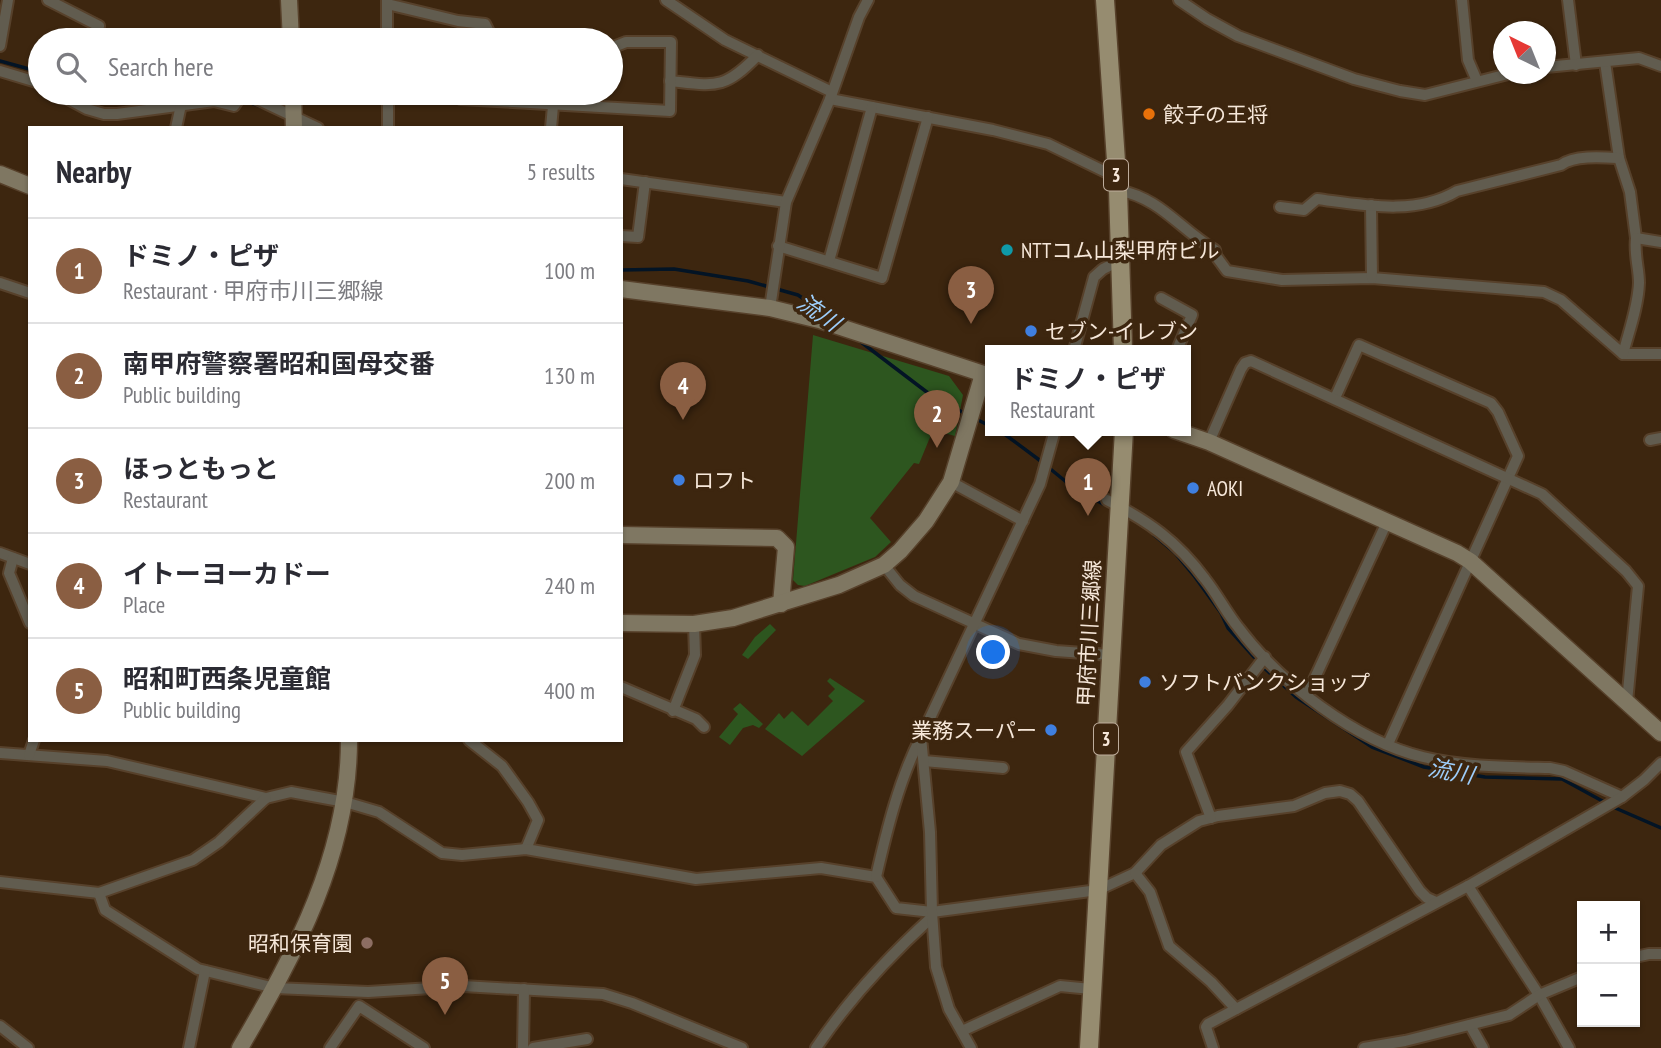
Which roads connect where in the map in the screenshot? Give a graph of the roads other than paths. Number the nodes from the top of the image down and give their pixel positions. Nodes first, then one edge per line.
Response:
1 (8, 0) edge
2 (48, 0) edge
3 (289, 0) edge
4 (666, 0) edge
5 (868, 0) edge
6 (1105, 0) edge
7 (1180, 0) edge
8 (1462, 0) edge
9 (1568, 0) edge
10 (387, 2) edge
11 (98, 28) edge
12 (290, 28) edge
13 (387, 28) edge
14 (487, 28) edge
15 (623, 43) edge
16 (0, 46) edge
17 (758, 55) junction
18 (1605, 62) junction
19 (1576, 65) junction
20 (1556, 66) edge
21 (1661, 66) edge
22 (0, 71) edge
23 (1493, 77) edge
24 (28, 79) edge
25 (670, 81) junction
26 (1477, 81) junction
27 (831, 95) junction
28 (80, 105) edge
29 (181, 105) joint
30 (265, 105) edge
31 (388, 105) edge
32 (548, 105) edge
33 (556, 105) edge
34 (623, 105) edge
35 (553, 106) junction
36 (872, 107) junction
37 (928, 117) junction
38 (294, 122) edge
39 (176, 126) edge
40 (388, 126) edge
41 (551, 126) edge
42 (1619, 158) junction
43 (0, 174) edge
44 (623, 179) edge
45 (645, 182) junction
46 (1117, 183) junction
47 (28, 185) edge
48 (786, 202) junction
49 (1371, 205) junction
50 (1280, 207) dead end
51 (623, 236) edge
52 (1636, 238) junction
53 (1661, 242) edge
54 (778, 246) junction
55 (1121, 260) junction
56 (829, 261) junction
57 (1372, 278) junction
58 (0, 283) edge
59 (623, 289) edge
60 (28, 292) edge
61 (1161, 298) dead end
62 (770, 308) junction
63 (1075, 345) edge
64 (1123, 345) edge
65 (1179, 345) edge
66 (1623, 354) junction
67 (1661, 354) edge
68 (985, 375) edge
69 (985, 378) edge
70 (1335, 398) junction
71 (1053, 436) edge
72 (1123, 436) edge
73 (1191, 436) edge
74 (1209, 442) junction
75 (1508, 477) junction
76 (951, 482) junction
77 (1112, 503) junction
78 (1023, 521) junction
79 (1387, 522) junction
80 (623, 535) edge
81 (0, 553) edge
82 (13, 558) junction
83 (1470, 561) junction
84 (28, 563) edge
85 (884, 565) junction
86 (9, 573) junction
87 (0, 580) edge
88 (781, 604) junction
89 (28, 618) edge
90 (623, 622) edge
91 (694, 624) junction
92 (974, 625) junction
93 (1111, 655) junction
94 (1265, 657) junction
95 (623, 688) edge
96 (1307, 695) junction
97 (1627, 702) junction
98 (673, 711) junction
99 (704, 727) dead end
100 (1661, 733) edge
101 (921, 737) junction
102 (33, 742) edge
103 (349, 742) edge
104 (472, 742) edge
105 (1388, 744) junction
106 (0, 753) edge
107 (29, 755) junction
108 (924, 761) junction
109 (1661, 763) edge
110 (1003, 768) dead end
111 (266, 798) junction
112 (1619, 799) junction
113 (345, 802) junction
114 (1211, 818) junction
115 (526, 849) junction
116 (1135, 873) junction
117 (876, 877) junction
118 (0, 882) edge
119 (1468, 886) junction
120 (1098, 890) junction
121 (99, 893) junction
122 (1437, 902) junction
123 (932, 915) junction
124 (1661, 954) edge
125 (1640, 956) edge
126 (205, 971) junction
127 (1577, 979) edge
128 (275, 988) junction
129 (524, 989) junction
130 (1091, 989) junction
131 (1539, 995) junction
132 (1236, 1010) junction
133 (1470, 1024) junction
134 (0, 1026) edge
135 (962, 1031) junction
136 (587, 1039) dead end
137 (1384, 1046) edge
138 (28, 1048) edge
139 (189, 1048) edge
140 (240, 1048) edge
141 (330, 1048) edge
142 (424, 1048) edge
143 (523, 1048) edge
144 (533, 1048) edge
145 (742, 1048) edge
146 (816, 1048) edge
147 (971, 1048) edge
148 (1089, 1048) edge
149 (1213, 1048) edge
150 (1364, 1048) edge
151 (1483, 1048) edge
152 (1569, 1048) edge

1 - 16 street
2 - 11 street
3 - 12 street
4 - 17 street
5 - 27 street
6 - 46 main road, 3
7 - 26 street
8 - 26 street
9 - 19 street
10 - 13 street
10 - 14 street
15 - 25 street
17 - 25 street
17 - 27 street
18 - 19 street
18 - 21 street
18 - 42 street
19 - 20 street
22 - 24 street
23 - 26 street
25 - 34 street
27 - 36 street
27 - 48 street
28 - 29 street
29 - 39 street
30 - 38 street
31 - 40 street
32 - 35 street
33 - 35 street
35 - 41 street
36 - 37 street
36 - 56 street
37 - 46 street
37 - 56 street
42 - 49 street
42 - 52 street
43 - 47 street
44 - 45 street
45 - 48 street
45 - 51 street
46 - 55 main road, 3
46 - 57 street
48 - 54 street
49 - 50 street
49 - 57 street
52 - 53 street
52 - 66 street
54 - 56 street
54 - 62 street
55 - 63 street
55 - 64 main road, 3
57 - 66 street
58 - 60 street
59 - 62 street
61 - 65 street
62 - 68 street
66 - 67 street
69 - 76 street
70 - 74 street
70 - 75 street
70 - 75 street
71 - 78 street
72 - 77 main road, 甲府市川三郷線 / 3
73 - 74 street
74 - 79 street
75 - 83 street
75 - 97 street
76 - 78 street
76 - 85 street
77 - 93 main road, 甲府市川三郷線 / 3
77 - 94 street
78 - 92 street
79 - 83 street
79 - 96 street
80 - 88 street
81 - 82 street
82 - 84 street
82 - 86 street
83 - 97 street
83 - 105 street
85 - 88 street
85 - 92 street
86 - 87 street
86 - 89 street
88 - 91 street
90 - 91 street
91 - 98 street
92 - 93 street
92 - 101 street
93 - 120 main road, 甲府市川三郷線 / 3
94 - 96 street
94 - 114 street
95 - 98 street
96 - 105 street
97 - 100 street
98 - 99 street
101 - 108 street
101 - 117 street
102 - 107 street
103 - 113 street
104 - 115 street
105 - 112 street
106 - 107 street
107 - 111 street
108 - 110 street
108 - 123 street
109 - 112 street
111 - 113 street
111 - 121 street
112 - 119 street
113 - 115 street
113 - 128 street
114 - 116 street
114 - 122 street
115 - 117 street
116 - 120 street
116 - 132 street
117 - 123 street
118 - 121 street
119 - 122 street
119 - 131 street
120 - 123 street
120 - 130 main road, 甲府市川三郷線 / 3
121 - 126 street
122 - 132 street
123 - 135 street
123 - 146 street
124 - 125 street
126 - 128 street
126 - 139 street
127 - 131 street
128 - 129 street
128 - 140 street
129 - 143 street
129 - 145 street
130 - 135 street
130 - 148 main road, 甲府市川三郷線 / 3
131 - 133 street
131 - 152 street
132 - 149 street
133 - 137 street
133 - 151 street
134 - 138 street
135 - 147 street
136 - 144 street
137 - 150 street
141 - 142 street

